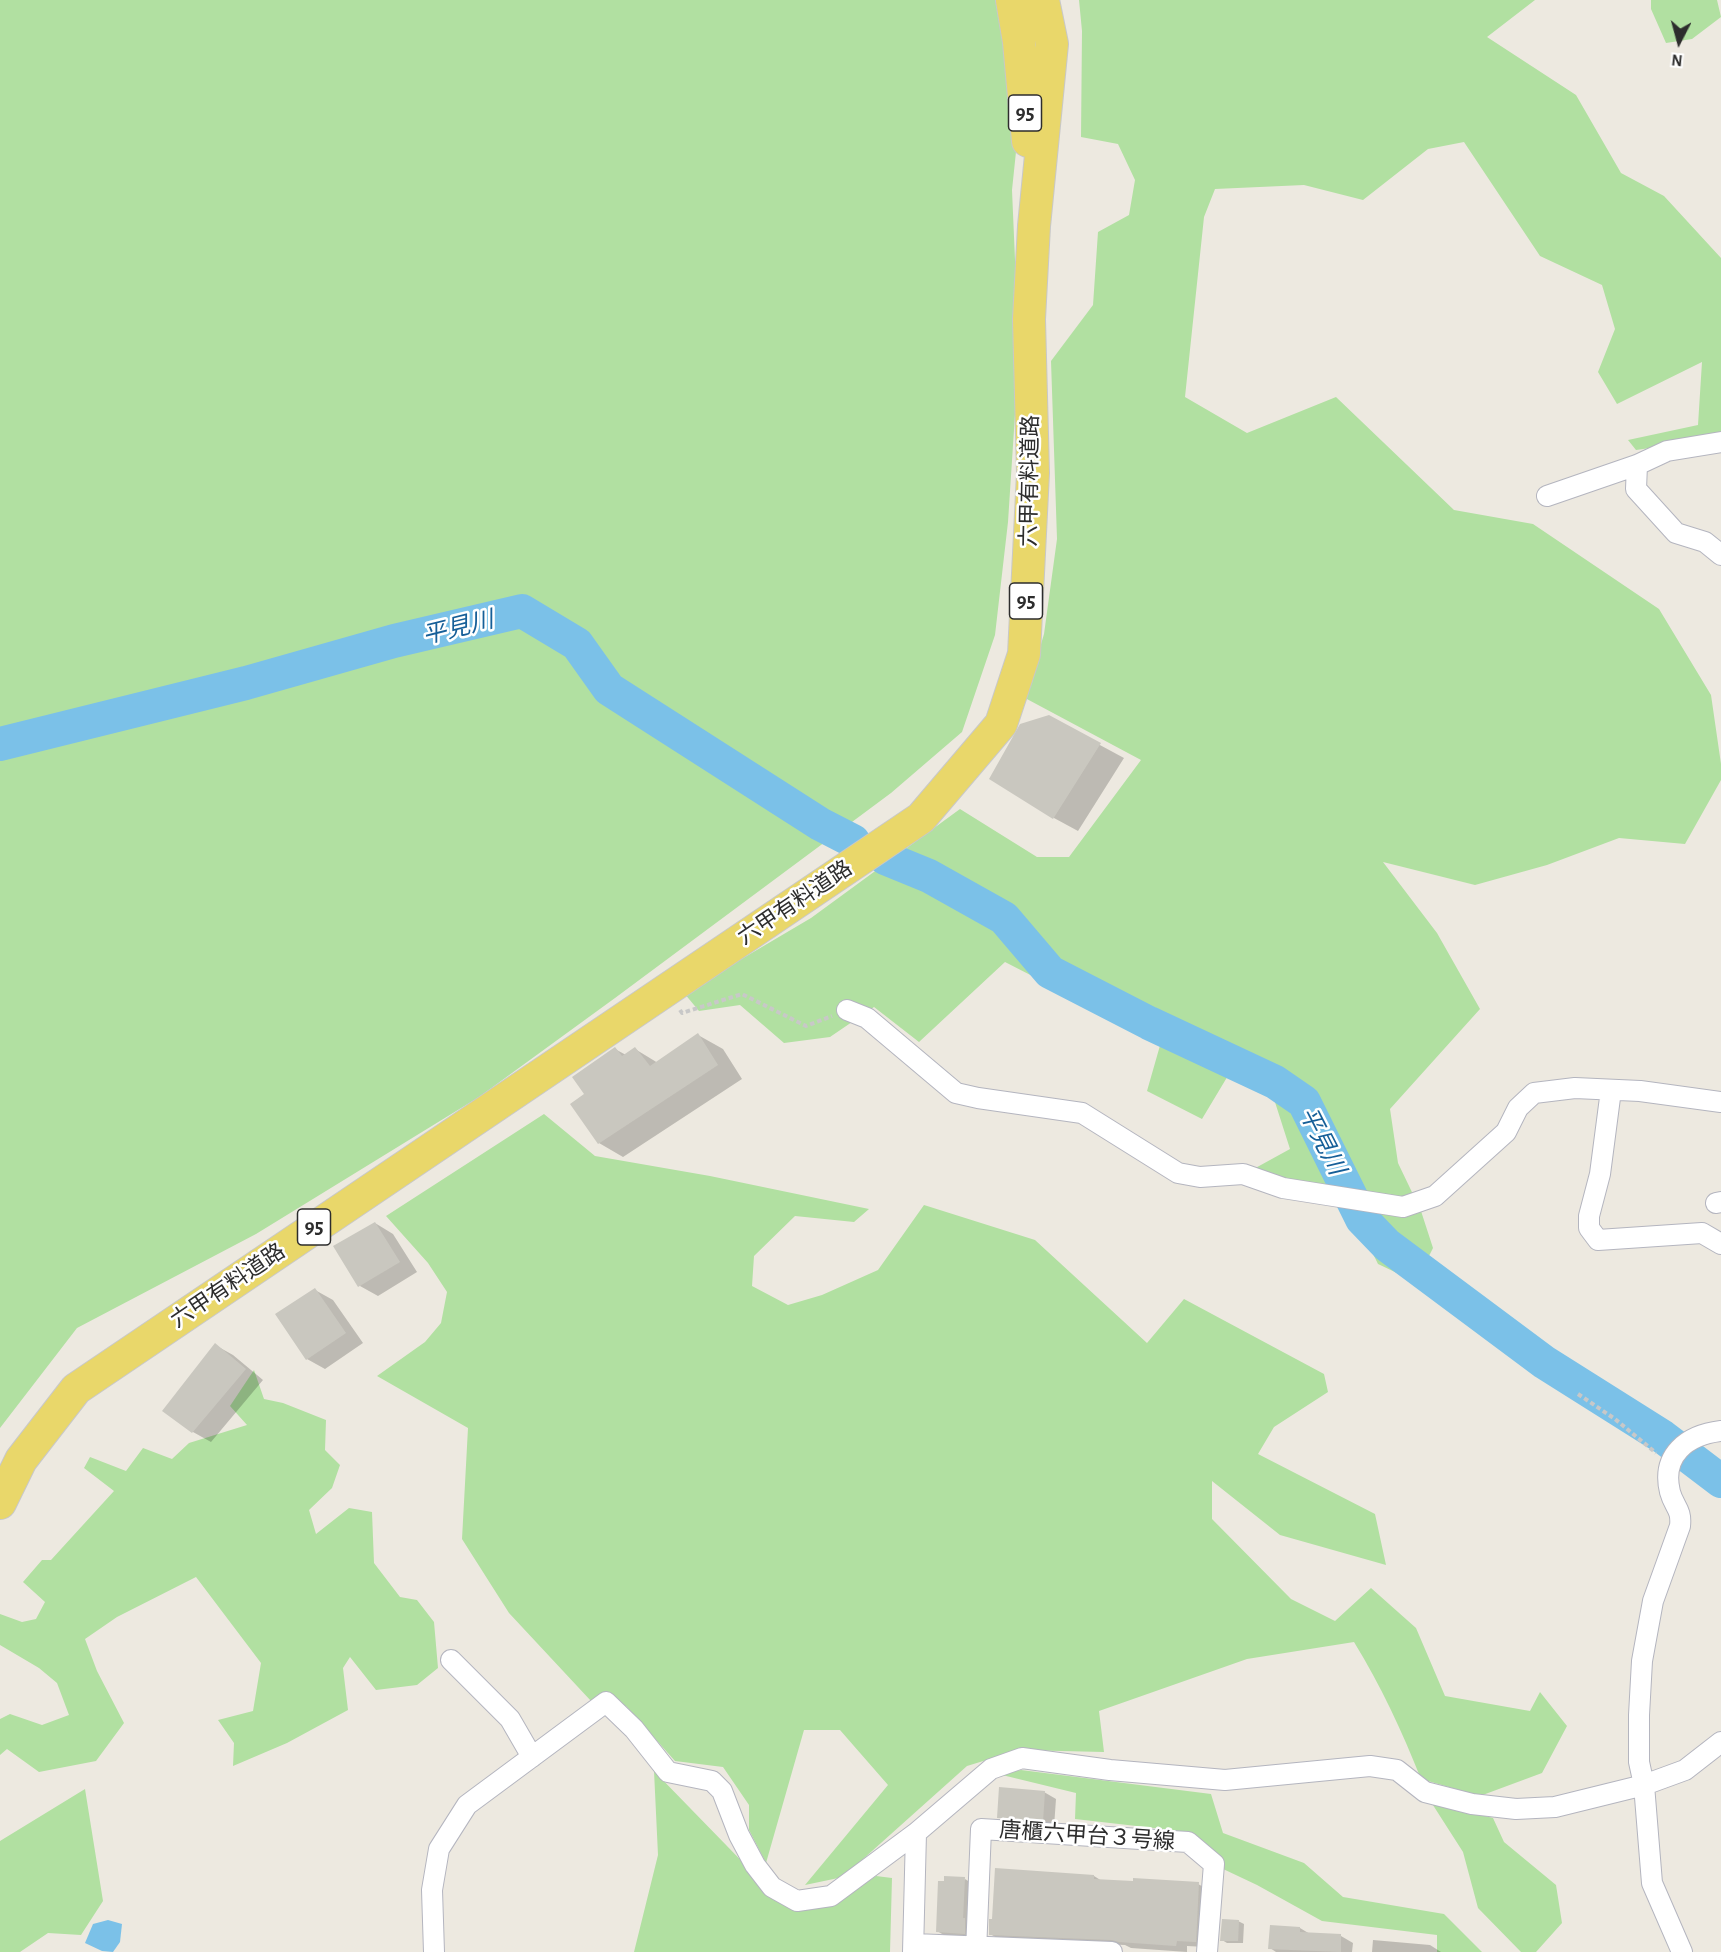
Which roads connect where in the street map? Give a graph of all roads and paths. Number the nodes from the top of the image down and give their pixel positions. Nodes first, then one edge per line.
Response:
1 (1012, 0) edge
2 (1043, 0) edge
3 (1052, 0) edge
4 (1052, 44) junction
5 (1034, 226) junction
6 (1721, 442) edge
7 (1637, 465) junction
8 (1547, 496) dead end
9 (1721, 555) edge
10 (666, 991) junction
11 (847, 1010) joint
12 (1611, 1090) junction
13 (1721, 1102) edge
14 (1721, 1244) edge
15 (1578, 1394) dead end
16 (1721, 1431) edge
17 (1675, 1456) junction
18 (0, 1503) edge
19 (451, 1660) dead end
20 (1721, 1742) edge
21 (532, 1756) junction
22 (1644, 1785) junction
23 (916, 1833) junction
24 (914, 1948) edge
25 (976, 1949) edge
26 (434, 1952) edge
27 (1112, 1952) edge
28 (1207, 1952) edge
29 (1682, 1952) edge

1 - 5 main road, 95
2 - 4 main road, 六甲有料道路 / 95
3 - 4 main road, 95
4 - 5 main road, 六甲有料道路 / 95
5 - 10 main road, 六甲有料道路 / 95
6 - 7 street
7 - 8 street
7 - 9 street
10 - 11 path
10 - 18 main road, 六甲有料道路 / 95
11 - 12 street
12 - 13 street
12 - 14 street
15 - 17 path
16 - 17 street
17 - 22 street
19 - 21 street
20 - 22 street
21 - 23 street
21 - 26 street
22 - 23 street
22 - 29 street
23 - 24 street
24 - 25 street
25 - 27 street
25 - 28 street, 唐櫃六甲台３号線

